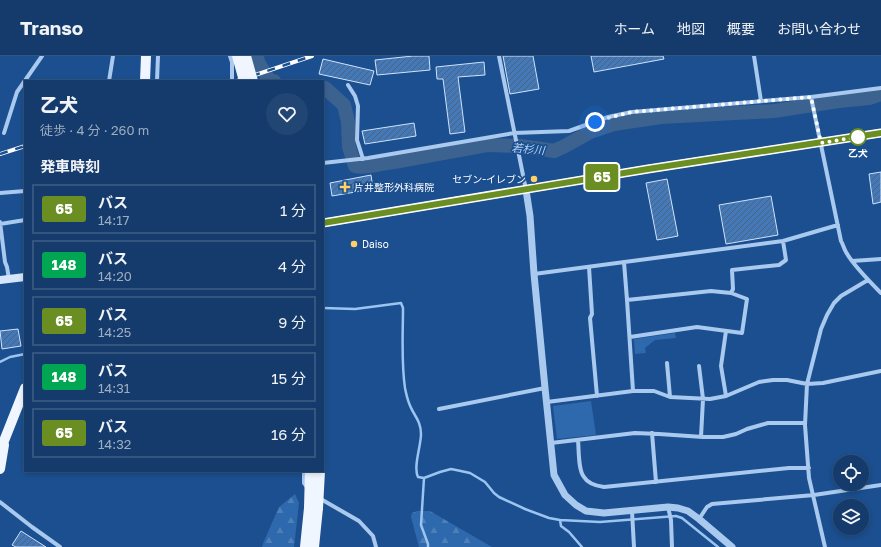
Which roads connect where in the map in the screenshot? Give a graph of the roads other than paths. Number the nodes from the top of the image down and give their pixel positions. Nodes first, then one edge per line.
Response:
1 (42, 56) edge
2 (114, 56) edge
3 (146, 56) edge
4 (158, 56) edge
5 (230, 56) edge
6 (238, 56) edge
7 (246, 56) edge
8 (499, 56) edge
9 (754, 56) edge
10 (26, 80) edge
11 (109, 80) edge
12 (145, 80) edge
13 (157, 80) edge
14 (232, 80) edge
15 (244, 80) edge
16 (253, 80) edge
17 (24, 83) edge
18 (348, 85) dead end
19 (881, 88) edge
20 (811, 97) junction
21 (761, 101) junction
22 (4, 133) dead end
23 (514, 133) junction
24 (881, 133) edge
25 (821, 143) junction
26 (363, 159) junction
27 (324, 163) edge
28 (526, 190) junction
29 (24, 191) edge
30 (0, 194) edge
31 (24, 220) edge
32 (0, 223) edge
33 (324, 223) edge
34 (838, 225) junction
35 (783, 241) junction
36 (881, 258) edge
37 (852, 261) junction
38 (624, 262) junction
39 (589, 267) junction
40 (534, 274) junction
41 (24, 277) edge
42 (9, 279) junction
43 (0, 280) edge
44 (868, 280) junction
45 (731, 293) junction
46 (881, 293) edge
47 (627, 300) junction
48 (726, 331) junction
49 (630, 337) junction
50 (667, 363) dead end
51 (699, 366) dead end
52 (881, 370) edge
53 (807, 384) junction
54 (545, 388) junction
55 (24, 391) edge
56 (633, 391) junction
57 (597, 396) junction
58 (726, 396) junction
59 (670, 397) junction
60 (703, 399) junction
61 (547, 402) junction
62 (439, 409) dead end
63 (805, 423) junction
64 (652, 433) junction
65 (701, 437) junction
66 (5, 440) junction
67 (578, 440) junction
68 (551, 443) junction
69 (0, 451) edge
70 (809, 468) junction
71 (0, 469) edge
72 (304, 472) edge
73 (310, 472) edge
74 (320, 472) edge
75 (656, 482) junction
76 (881, 485) edge
77 (814, 495) junction
78 (0, 502) edge
79 (668, 507) junction
80 (314, 508) junction
81 (632, 511) junction
82 (700, 519) junction
83 (730, 546) edge
84 (60, 547) edge
85 (305, 547) edge
86 (314, 547) edge
87 (376, 547) edge
88 (634, 547) edge
89 (672, 547) edge
90 (825, 547) edge

1 - 10 street
2 - 11 street
3 - 12 main road
4 - 13 street
5 - 14 street
6 - 15 main road, bridge
7 - 16 main road, bridge
8 - 23 street
9 - 21 street
17 - 22 street
18 - 26 street
19 - 20 street
20 - 21 street
20 - 25 street
21 - 23 street
23 - 26 street
23 - 28 street
24 - 25 main road
25 - 28 main road
25 - 34 street
26 - 27 street
28 - 33 main road
28 - 40 street
29 - 30 street
31 - 32 street
32 - 42 street
34 - 35 street
34 - 37 street
35 - 38 street
35 - 45 street
36 - 37 street
37 - 44 street
38 - 39 street
38 - 47 street
39 - 40 street
39 - 57 street
40 - 54 street
41 - 42 main road
42 - 43 main road
44 - 46 street
44 - 53 street
45 - 47 street
45 - 48 street
47 - 49 street
48 - 49 street
48 - 58 street
49 - 56 street
50 - 59 street
51 - 60 street
52 - 53 street
53 - 58 street
53 - 63 street
54 - 61 street
54 - 62 street
55 - 66 main road
56 - 57 street
56 - 59 street
57 - 61 street
58 - 60 street
59 - 60 street
60 - 65 street
61 - 68 street
63 - 65 street
63 - 70 street
64 - 65 street
64 - 67 street
64 - 75 street
66 - 69 main road
66 - 71 main road
67 - 68 street
67 - 75 street
68 - 81 street
70 - 75 street
70 - 77 street
72 - 87 street
73 - 80 main road, bridge
74 - 80 main road, bridge
76 - 77 street
77 - 82 street
77 - 90 street
78 - 84 street
79 - 81 street
79 - 82 street
79 - 89 street
80 - 85 main road
80 - 86 main road
81 - 88 street
82 - 83 street

